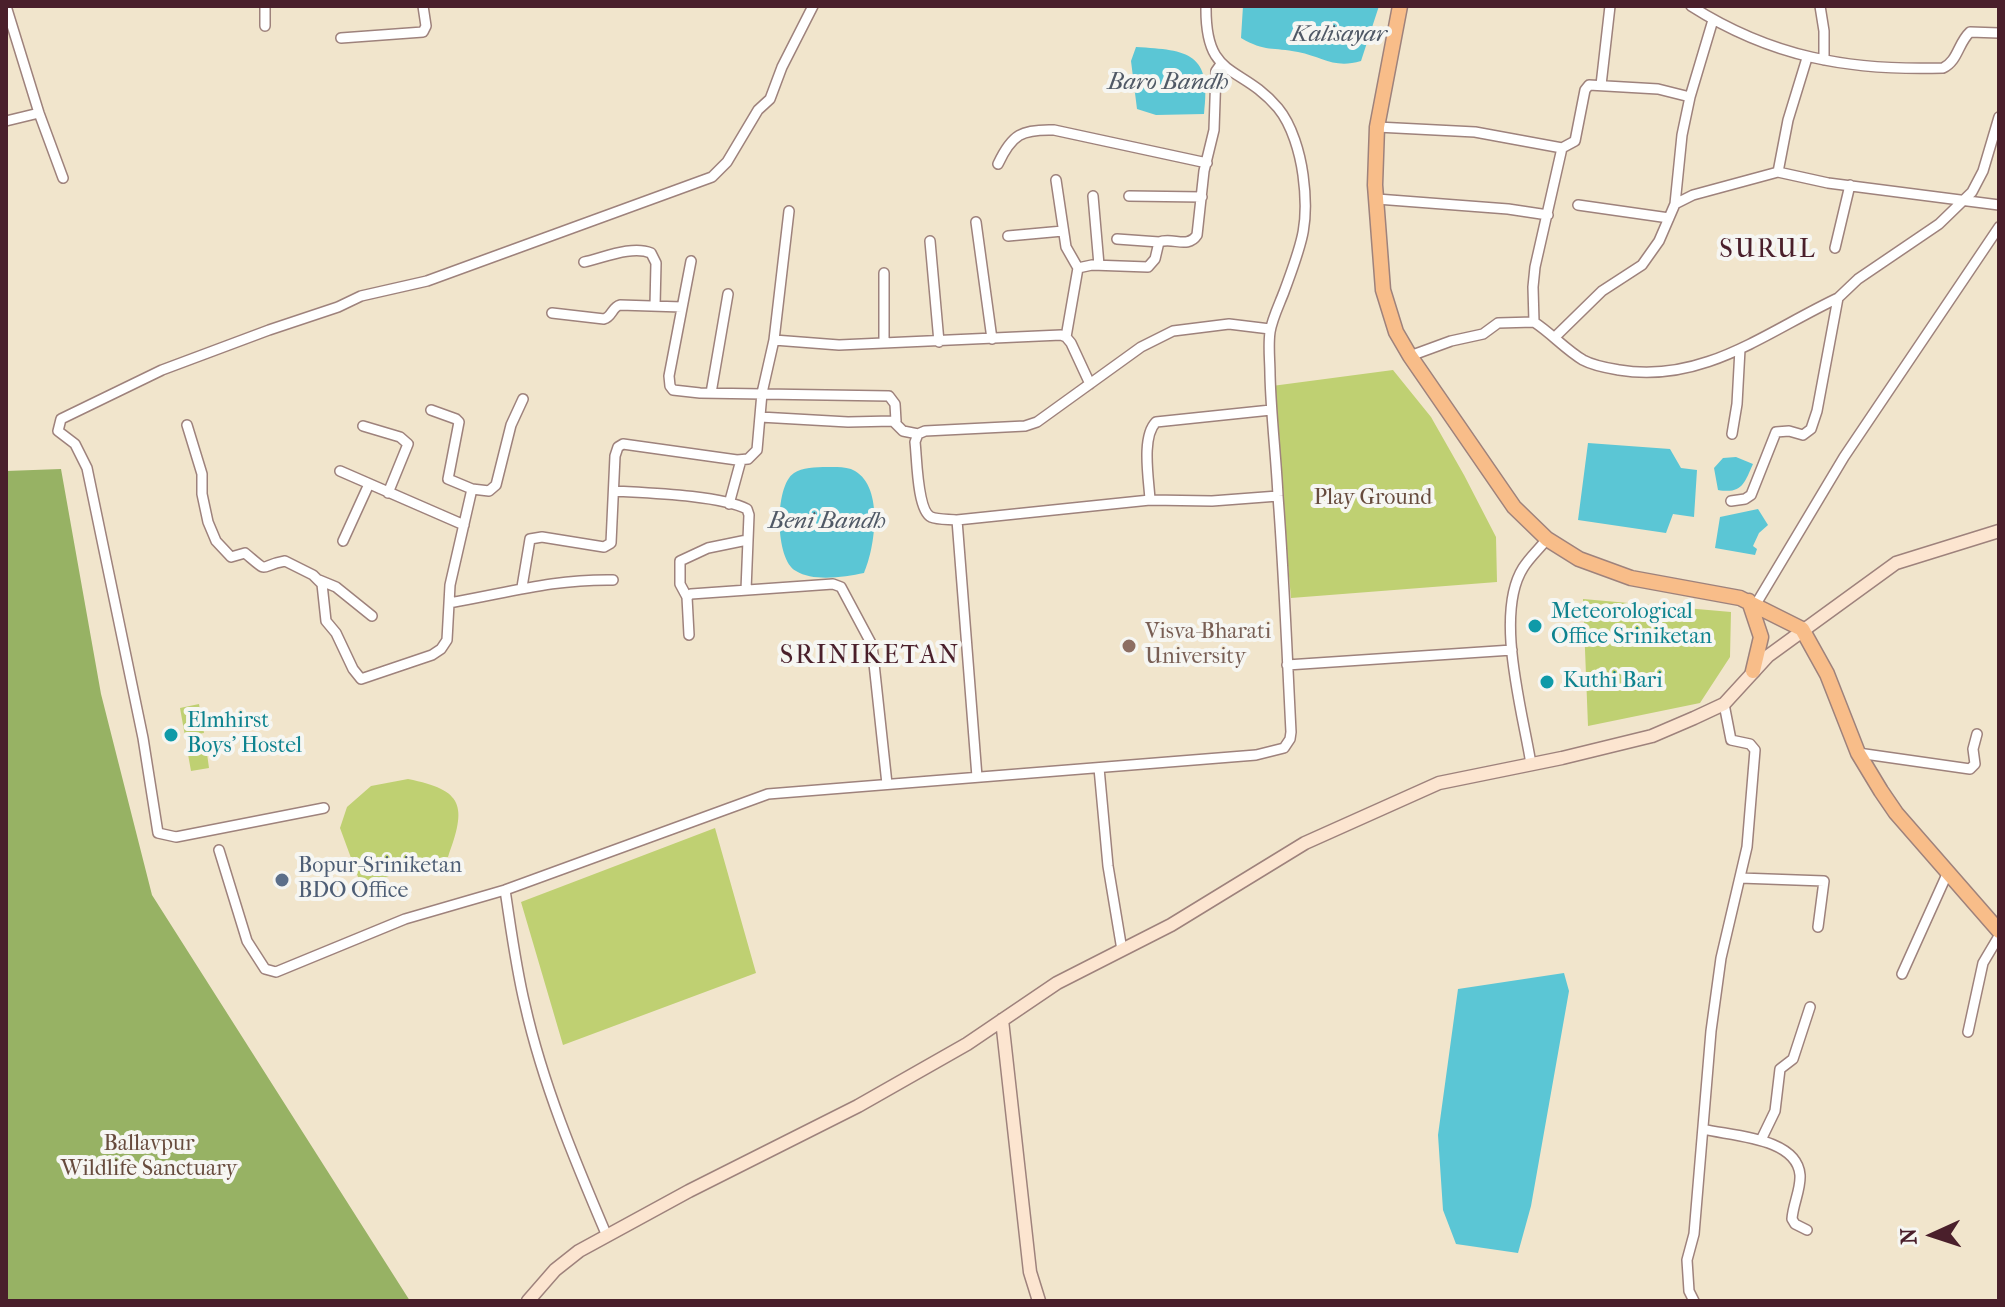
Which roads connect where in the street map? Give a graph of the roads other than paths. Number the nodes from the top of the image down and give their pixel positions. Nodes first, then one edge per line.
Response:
1 (6, 6) edge
2 (265, 6) edge
3 (423, 6) edge
4 (813, 6) edge
5 (1206, 6) edge
6 (1400, 6) edge
7 (1610, 6) edge
8 (1691, 6) edge
9 (1820, 6) edge
10 (1713, 20) junction
11 (265, 26) dead end
12 (1999, 33) edge
13 (341, 38) dead end
14 (1807, 58) junction
15 (1824, 60) junction
16 (1221, 64) junction
17 (1601, 85) junction
18 (1690, 97) junction
19 (39, 113) junction
20 (1999, 117) edge
21 (6, 121) edge
22 (1377, 127) junction
23 (1562, 148) junction
24 (1207, 163) junction
25 (998, 164) dead end
26 (1778, 172) junction
27 (63, 178) dead end
28 (1056, 180) dead end
29 (1850, 185) junction
30 (1093, 196) dead end
31 (1129, 196) dead end
32 (1202, 197) junction
33 (1377, 199) junction
34 (1965, 199) junction
35 (1675, 204) junction
36 (1578, 205) dead end
37 (1999, 205) edge
38 (789, 211) dead end
39 (1548, 215) junction
40 (1669, 218) junction
41 (976, 222) dead end
42 (1998, 229) edge
43 (1063, 231) junction
44 (1008, 236) dead end
45 (1117, 239) dead end
46 (930, 241) dead end
47 (1159, 242) junction
48 (1835, 248) dead end
49 (691, 261) dead end
50 (584, 262) dead end
51 (1099, 265) junction
52 (1078, 268) junction
53 (884, 273) dead end
54 (728, 294) dead end
55 (1838, 298) junction
56 (655, 306) junction
57 (682, 307) junction
58 (552, 313) dead end
59 (1534, 322) junction
60 (1270, 329) junction
61 (1556, 336) junction
62 (1066, 337) junction
63 (992, 339) junction
64 (774, 340) junction
65 (939, 342) junction
66 (884, 343) junction
67 (1740, 349) junction
68 (1410, 356) junction
69 (1090, 384) junction
70 (711, 393) junction
71 (762, 393) junction
72 (523, 399) dead end
73 (431, 410) dead end
74 (1271, 410) junction
75 (760, 417) junction
76 (896, 421) junction
77 (187, 425) dead end
78 (363, 426) dead end
79 (918, 434) junction
80 (1732, 434) dead end
81 (741, 460) junction
82 (340, 471) dead end
83 (369, 484) junction
84 (472, 489) junction
85 (614, 491) junction
86 (388, 493) junction
87 (1278, 496) junction
88 (1150, 500) junction
89 (1731, 501) dead end
90 (729, 504) junction
91 (957, 520) junction
92 (464, 525) junction
93 (1999, 531) edge
94 (1547, 539) junction
95 (747, 540) junction
96 (343, 541) dead end
97 (319, 580) junction
98 (613, 580) dead end
99 (522, 587) junction
100 (746, 590) junction
101 (687, 597) junction
102 (1753, 602) junction
103 (449, 603) junction
104 (372, 616) dead end
105 (1802, 629) junction
106 (689, 635) dead end
107 (1512, 650) junction
108 (1287, 665) junction
109 (1753, 671) junction
110 (1724, 704) junction
111 (1977, 734) dead end
112 (1858, 753) junction
113 (1531, 764) junction
114 (1099, 768) junction
115 (977, 777) junction
116 (887, 784) junction
117 (324, 808) dead end
118 (219, 850) dead end
119 (1948, 872) junction
120 (1740, 878) junction
121 (505, 890) junction
122 (1818, 927) dead end
123 (1999, 934) edge
124 (1122, 950) junction
125 (1902, 974) dead end
126 (1810, 1007) dead end
127 (1002, 1020) junction
128 (1968, 1032) dead end
129 (1703, 1129) junction
130 (1761, 1140) junction
131 (1807, 1230) dead end
132 (607, 1236) junction
133 (528, 1301) edge
134 (1039, 1301) edge
135 (1694, 1301) edge

1 - 19 street
2 - 11 street
3 - 13 street
4 - 117 street
5 - 16 street
6 - 22 main road
7 - 17 street
8 - 10 street
9 - 15 street
10 - 14 street
10 - 18 street
12 - 15 street
14 - 15 street
14 - 26 street
16 - 24 street
16 - 60 street
17 - 18 street
17 - 23 street
18 - 35 street
19 - 21 street
19 - 27 street
20 - 34 street
22 - 23 street
22 - 33 main road
23 - 39 street
24 - 25 street
24 - 32 street
26 - 29 street
26 - 35 street
28 - 43 street
29 - 34 street
29 - 48 street
30 - 51 street
31 - 32 street
32 - 47 street
33 - 39 street
33 - 68 main road
34 - 37 street
34 - 55 street
35 - 40 street
36 - 40 street
38 - 64 street
39 - 59 street
40 - 61 street
41 - 63 street
42 - 102 street
43 - 44 street
43 - 52 street
45 - 47 street
46 - 65 street
47 - 51 street
49 - 57 street
50 - 56 street
51 - 52 street
52 - 62 street
53 - 66 street
54 - 70 street
55 - 67 street
55 - 89 street
56 - 57 street
56 - 58 street
57 - 70 street
59 - 61 street
59 - 68 street
60 - 69 street
60 - 74 street
61 - 67 street
62 - 63 street
62 - 69 street
63 - 65 street
64 - 66 street
64 - 71 street
65 - 66 street
67 - 80 street
68 - 94 main road
69 - 79 street
70 - 71 street
71 - 75 street
71 - 76 street
72 - 84 street
73 - 84 street
74 - 87 street
74 - 88 street
75 - 76 street
75 - 81 street
76 - 79 street
77 - 97 street
78 - 86 street
79 - 91 street
81 - 85 street
81 - 90 street
82 - 83 street
83 - 86 street
83 - 96 street
84 - 92 street
85 - 90 street
85 - 99 street
86 - 92 street
87 - 88 street
87 - 108 street
88 - 91 street
90 - 95 street
91 - 115 street
92 - 103 street
93 - 105 main road
94 - 102 main road
94 - 107 street
95 - 100 street
95 - 101 street
97 - 103 street
97 - 104 street
98 - 99 street
99 - 103 street
100 - 101 street
100 - 116 street
101 - 106 street
102 - 105 main road
102 - 109 main road
105 - 109 main road
105 - 112 main road
107 - 108 street
107 - 113 street
108 - 114 street
109 - 110 main road
110 - 113 main road
110 - 120 street
111 - 112 street
112 - 119 main road
113 - 124 main road
114 - 115 street
114 - 124 street
115 - 116 street
116 - 121 street
118 - 121 street
119 - 123 main road
119 - 125 street
120 - 122 street
120 - 129 street
121 - 132 street
123 - 128 street
124 - 127 main road
126 - 130 street
127 - 132 main road
127 - 134 main road
129 - 130 street
129 - 135 street
130 - 131 street
132 - 133 main road

